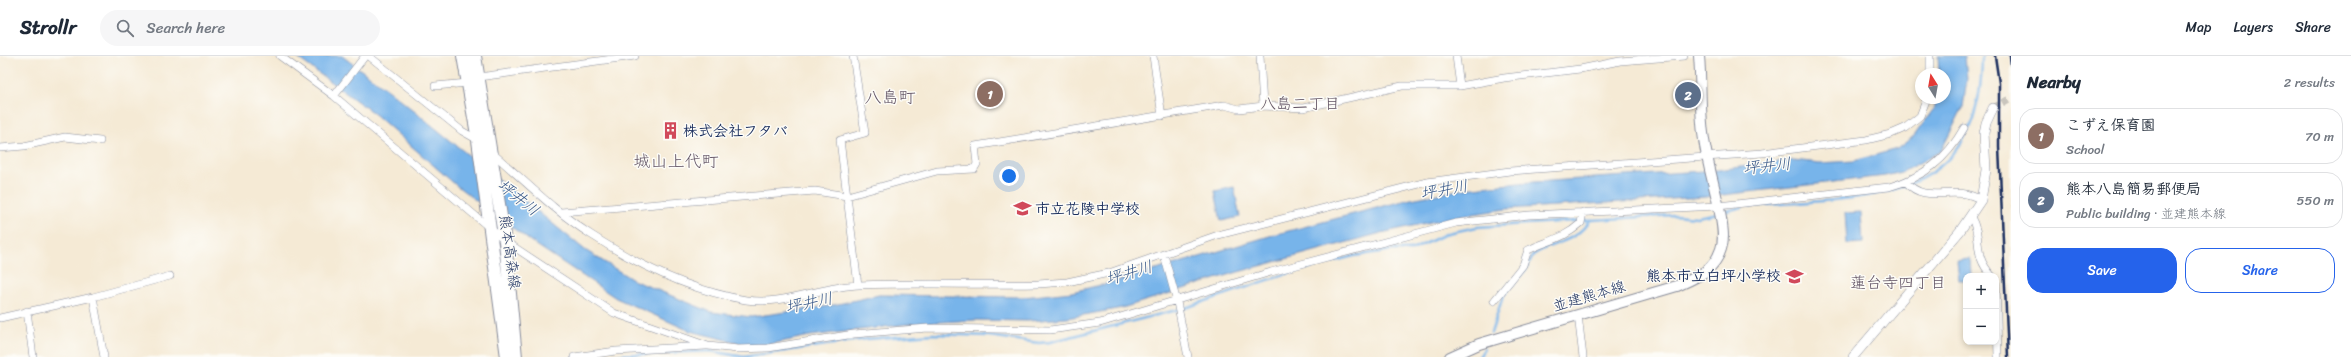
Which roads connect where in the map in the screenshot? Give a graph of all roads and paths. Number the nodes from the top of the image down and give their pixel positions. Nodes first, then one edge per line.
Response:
1 (280, 56) edge
2 (366, 56) edge
3 (463, 56) edge
4 (475, 56) edge
5 (635, 56) edge
6 (853, 56) edge
7 (1153, 56) edge
8 (1260, 56) edge
9 (1456, 56) edge
10 (1684, 56) edge
11 (1699, 56) edge
12 (1930, 56) edge
13 (1930, 68) edge
14 (479, 78) junction
15 (468, 83) junction
16 (435, 86) dead end
17 (1460, 86) junction
18 (336, 94) junction
19 (1925, 104) edge
20 (1263, 106) junction
21 (1993, 108) tunnel mouth
22 (1162, 116) junction
23 (1964, 128) dead end
24 (478, 140) junction
25 (100, 141) dead end
26 (0, 148) edge
27 (491, 152) junction
28 (1706, 156) junction
29 (1906, 182) junction
30 (847, 196) junction
31 (1981, 200) junction
32 (1718, 204) junction
33 (561, 212) junction
34 (1583, 212) junction
35 (1971, 217) junction
36 (490, 229) junction
37 (504, 241) junction
38 (1165, 258) junction
39 (1990, 273) edge
40 (170, 276) dead end
41 (858, 285) junction
42 (94, 297) junction
43 (1176, 299) junction
44 (1494, 301) dead end
45 (1997, 309) edge
46 (27, 312) junction
47 (1578, 315) junction
48 (0, 318) edge
49 (708, 346) junction
50 (33, 357) edge
51 (104, 357) edge
52 (508, 357) edge
53 (516, 357) edge
54 (574, 357) edge
55 (1188, 357) edge
56 (1450, 357) edge
57 (1584, 357) edge
58 (1853, 357) edge
59 (1998, 357) edge

1 - 18 street
2 - 18 street
2 - 24 street
3 - 15 main road, 熊本高森線
4 - 14 main road, 熊本高森線
5 - 14 street
6 - 30 street
7 - 22 street
8 - 20 street
9 - 17 street
10 - 17 street
11 - 28 main road, 並建熊本線
12 - 13 street
14 - 15 street
14 - 27 main road, 熊本高森線
15 - 16 street
15 - 24 main road, 熊本高森線
17 - 20 street
18 - 36 street
19 - 28 street
20 - 22 street
21 - 31 street
22 - 30 street
23 - 29 street
24 - 27 street
24 - 36 main road, 熊本高森線
25 - 26 street
27 - 33 street
27 - 37 main road, 熊本高森線
28 - 32 main road, 並建熊本線
28 - 38 street
29 - 31 street
29 - 32 street
30 - 33 street
30 - 41 street
31 - 35 street
32 - 34 street
32 - 47 main road, 並建熊本線
33 - 41 street
34 - 43 street
34 - 44 street
35 - 39 street
35 - 58 street
36 - 37 street
36 - 52 main road, 熊本高森線
37 - 49 street
37 - 53 main road, 熊本高森線
38 - 41 street
38 - 43 street
40 - 42 street
42 - 46 street
42 - 51 street
43 - 49 street
43 - 55 street
45 - 59 street
46 - 48 street
46 - 50 street
47 - 56 main road, 並建熊本線
47 - 57 street
49 - 54 street

